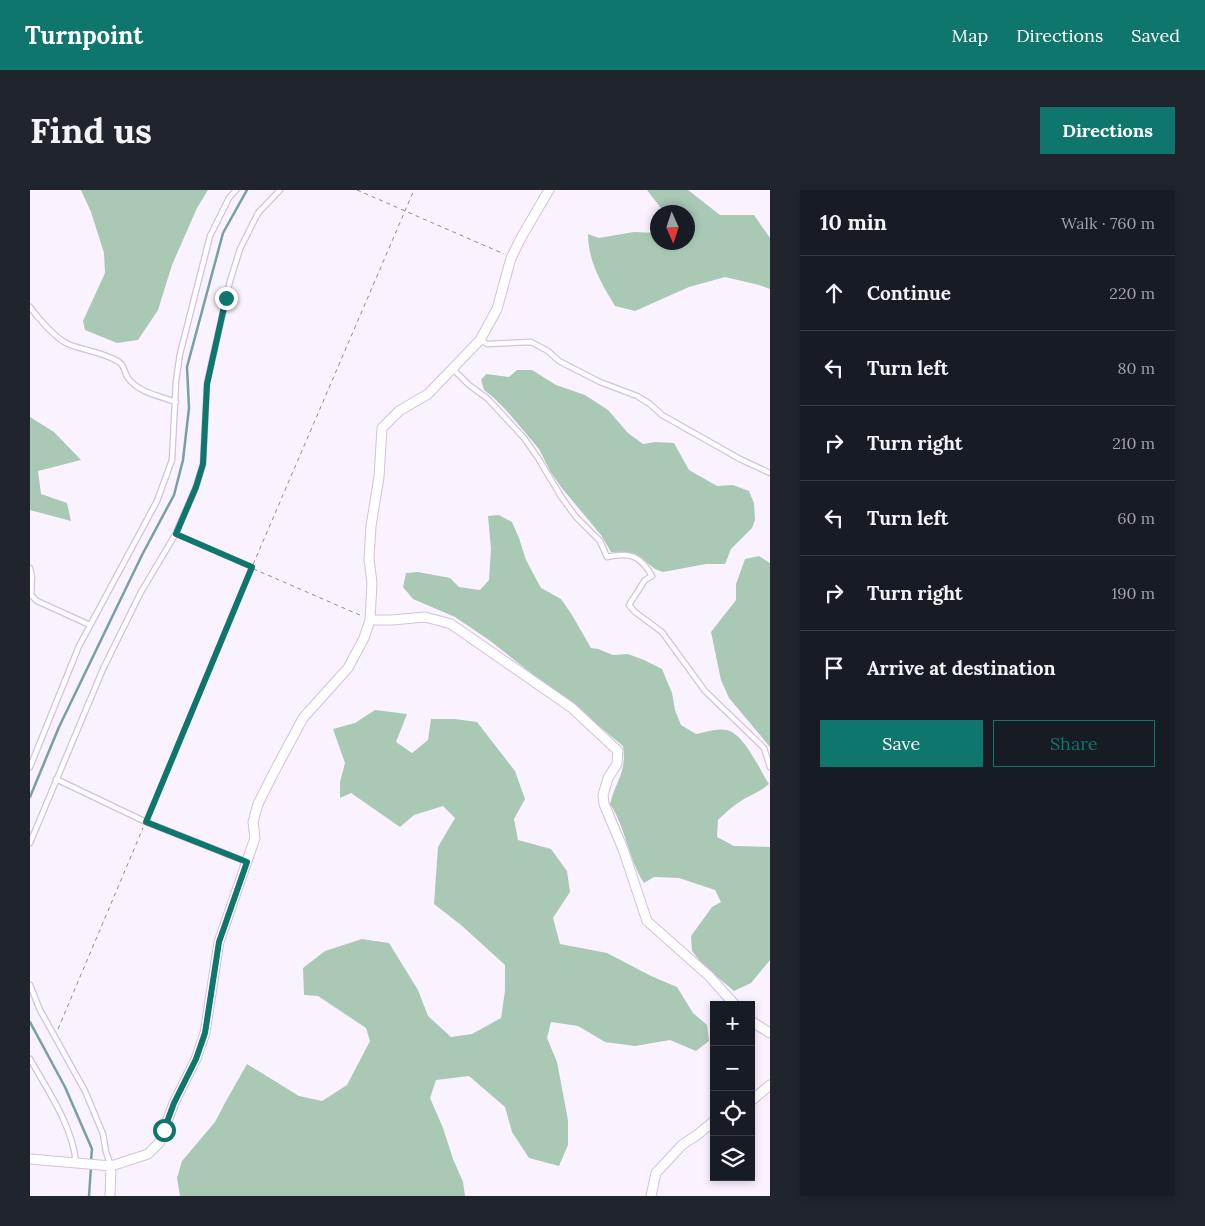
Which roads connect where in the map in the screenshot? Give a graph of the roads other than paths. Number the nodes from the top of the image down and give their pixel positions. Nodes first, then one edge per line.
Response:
1 (236, 190) edge
2 (280, 190) edge
3 (549, 190) edge
4 (30, 307) edge
5 (480, 340) junction
6 (453, 369) junction
7 (176, 402) junction
8 (770, 473) edge
9 (30, 568) edge
10 (370, 620) junction
11 (90, 625) junction
12 (30, 767) edge
13 (770, 767) edge
14 (56, 780) junction
15 (30, 843) edge
16 (247, 862) junction
17 (30, 985) edge
18 (731, 1001) edge
19 (755, 1023) edge
20 (770, 1033) edge
21 (30, 1059) edge
22 (770, 1084) edge
23 (755, 1097) edge
24 (710, 1124) edge
25 (30, 1158) edge
26 (80, 1163) junction
27 (108, 1166) junction
28 (110, 1196) edge
29 (651, 1196) edge

1 - 7 lane
2 - 14 lane
3 - 5 street
4 - 7 lane
5 - 6 street
5 - 8 lane
6 - 10 street
6 - 13 lane
7 - 11 lane
9 - 11 lane
10 - 16 street
10 - 18 street
11 - 12 lane
14 - 15 lane
14 - 16 lane
16 - 27 street
17 - 27 lane
19 - 20 street
21 - 26 lane
22 - 23 street
24 - 29 street
25 - 26 street
26 - 27 street
27 - 28 street

